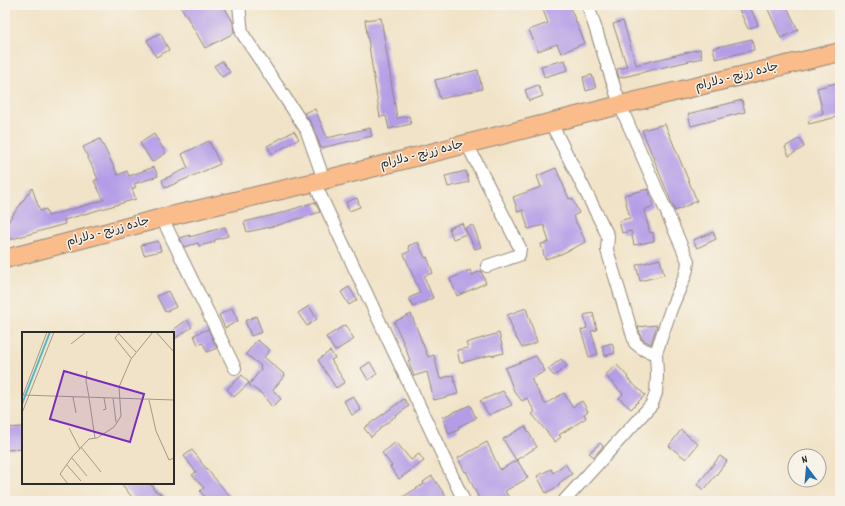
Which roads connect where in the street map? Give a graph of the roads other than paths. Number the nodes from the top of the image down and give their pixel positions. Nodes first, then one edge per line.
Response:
1 (239, 5) edge
2 (588, 5) edge
3 (840, 52) edge
4 (620, 105) junction
5 (551, 123) junction
6 (466, 144) junction
7 (319, 181) junction
8 (162, 218) junction
9 (5, 259) edge
10 (487, 266) dead end
11 (656, 353) junction
12 (235, 368) dead end
13 (464, 501) edge
14 (564, 501) edge

1 - 7 street
2 - 4 street
3 - 4 highway, جاده زرنج - دلارام
4 - 5 highway, جاده زرنج - دلارام
4 - 11 street
5 - 6 highway, جاده زرنج - دلارام
5 - 11 street
6 - 7 highway, جاده زرنج - دلارام
6 - 10 street
7 - 8 highway, جاده زرنج - دلارام
7 - 13 street
8 - 9 highway, جاده زرنج - دلارام
8 - 12 street
11 - 14 street

